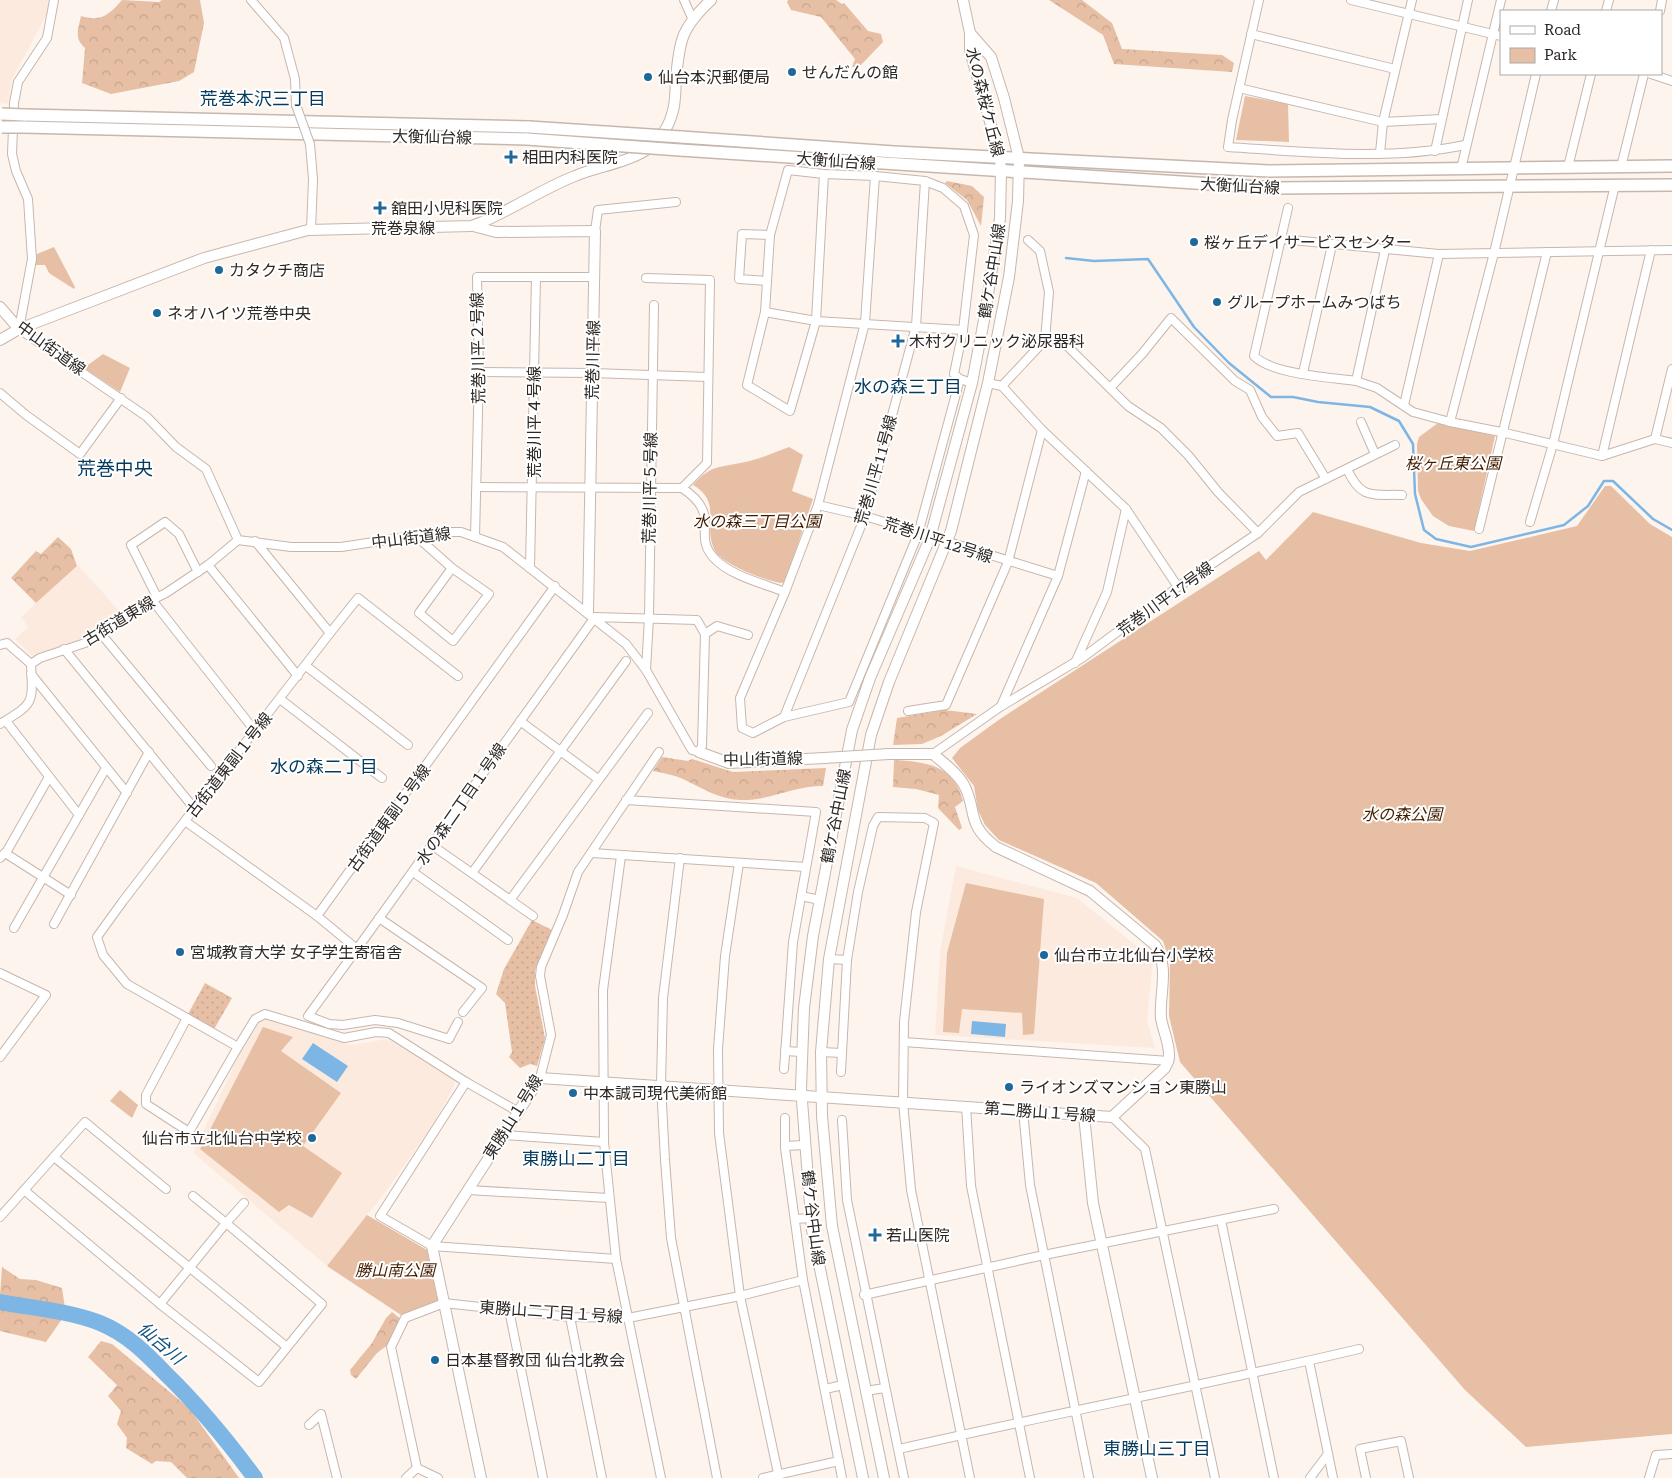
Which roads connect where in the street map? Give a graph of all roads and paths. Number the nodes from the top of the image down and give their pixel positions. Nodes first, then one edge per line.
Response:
1 (54, 0) edge
2 (251, 0) edge
3 (684, 0) edge
4 (711, 0) edge
5 (962, 0) edge
6 (1260, 0) edge
7 (1351, 0) edge
8 (1412, 0) edge
9 (1468, 0) edge
10 (1501, 0) edge
11 (1409, 14) junction
12 (692, 18) junction
13 (1462, 27) junction
14 (970, 33) junction
15 (1251, 34) junction
16 (1497, 36) edge
17 (1395, 69) junction
18 (1536, 75) edge
19 (1591, 75) edge
20 (1644, 75) edge
21 (1654, 75) edge
22 (1672, 81) edge
23 (1239, 88) junction
24 (1, 114) edge
25 (1441, 120) junction
26 (1383, 122) junction
27 (1, 127) edge
28 (1465, 145) junction
29 (1435, 151) junction
30 (1380, 153) junction
31 (1000, 157) junction
32 (1019, 158) junction
33 (1672, 166) edge
34 (1568, 167) junction
35 (1621, 167) junction
36 (1461, 168) junction
37 (1513, 168) junction
38 (1001, 171) junction
39 (1019, 172) junction
40 (824, 174) junction
41 (875, 176) junction
42 (925, 182) junction
43 (1615, 185) junction
44 (1672, 185) edge
45 (1508, 186) junction
46 (676, 202) dead end
47 (1288, 208) dead end
48 (472, 226) junction
49 (311, 230) junction
50 (595, 231) junction
51 (770, 235) junction
52 (1281, 239) junction
53 (1028, 240) dead end
54 (1332, 245) junction
55 (1385, 250) junction
56 (1651, 250) junction
57 (1672, 250) edge
58 (1547, 252) junction
59 (1600, 252) junction
60 (1494, 253) junction
61 (1439, 254) junction
62 (536, 277) junction
63 (595, 277) junction
64 (646, 278) dead end
65 (767, 281) junction
66 (654, 306) dead end
67 (0, 307) edge
68 (765, 312) junction
69 (816, 321) junction
70 (865, 323) junction
71 (916, 326) junction
72 (19, 329) junction
73 (963, 330) junction
74 (0, 340) edge
75 (1045, 340) junction
76 (1672, 369) edge
77 (479, 372) junction
78 (533, 373) junction
79 (593, 373) junction
80 (1304, 373) junction
81 (652, 375) junction
82 (706, 377) junction
83 (960, 379) junction
84 (1356, 381) junction
85 (972, 383) junction
86 (988, 383) junction
87 (1002, 386) junction
88 (1110, 388) junction
89 (0, 393) edge
90 (121, 398) junction
91 (1404, 405) junction
92 (1361, 422) dead end
93 (1450, 422) junction
94 (1042, 430) junction
95 (1501, 432) junction
96 (1655, 440) junction
97 (1672, 443) edge
98 (1553, 444) junction
99 (1395, 445) dead end
100 (1375, 454) junction
101 (1602, 456) junction
102 (1347, 468) junction
103 (1086, 472) junction
104 (1326, 479) junction
105 (477, 487) junction
106 (534, 488) junction
107 (590, 488) junction
108 (682, 488) junction
109 (650, 489) junction
110 (1402, 495) dead end
111 (818, 505) junction
112 (1126, 509) junction
113 (865, 516) junction
114 (1530, 522) dead end
115 (1479, 529) dead end
116 (1258, 533) junction
117 (918, 534) junction
118 (416, 536) junction
119 (475, 537) junction
120 (930, 538) junction
121 (238, 540) junction
122 (255, 541) junction
123 (947, 543) junction
124 (1008, 562) junction
125 (208, 565) junction
126 (452, 568) junction
127 (530, 568) junction
128 (198, 572) junction
129 (1058, 576) junction
130 (555, 586) junction
131 (1178, 587) junction
132 (785, 592) junction
133 (154, 599) junction
134 (592, 615) junction
135 (649, 618) junction
136 (330, 633) junction
137 (705, 634) junction
138 (102, 635) junction
139 (748, 635) dead end
140 (0, 646) edge
141 (64, 649) junction
142 (626, 661) dead end
143 (1075, 663) junction
144 (31, 664) junction
145 (306, 666) junction
146 (646, 670) junction
147 (31, 674) junction
148 (298, 676) junction
149 (458, 676) dead end
150 (280, 699) junction
151 (1000, 707) junction
152 (908, 711) dead end
153 (648, 713) dead end
154 (784, 717) junction
155 (520, 721) junction
156 (3, 723) edge
157 (256, 731) junction
158 (408, 745) dead end
159 (559, 751) junction
160 (149, 752) junction
161 (659, 752) dead end
162 (699, 752) junction
163 (934, 754) junction
164 (211, 766) dead end
165 (106, 768) junction
166 (49, 777) junction
167 (382, 778) dead end
168 (598, 779) junction
169 (127, 793) junction
170 (626, 800) junction
171 (194, 808) junction
172 (79, 815) junction
173 (185, 821) junction
174 (0, 844) edge
175 (433, 846) junction
176 (592, 853) junction
177 (4, 854) edge
178 (622, 856) junction
179 (680, 858) junction
180 (739, 864) junction
181 (806, 867) junction
182 (413, 872) junction
183 (472, 873) junction
184 (43, 878) junction
185 (841, 888) junction
186 (858, 892) junction
187 (71, 895) junction
188 (801, 896) junction
189 (510, 900) junction
190 (820, 900) junction
191 (317, 916) junction
192 (533, 916) dead end
193 (379, 918) junction
194 (54, 924) dead end
195 (14, 928) dead end
196 (508, 940) dead end
197 (357, 949) junction
198 (829, 958) junction
199 (847, 960) junction
200 (0, 973) edge
201 (463, 1012) dead end
202 (187, 1018) junction
203 (458, 1022) dead end
204 (904, 1042) junction
205 (238, 1047) junction
206 (785, 1051) junction
207 (802, 1052) junction
208 (821, 1052) junction
209 (842, 1053) junction
210 (0, 1057) edge
211 (1169, 1061) junction
212 (784, 1069) dead end
213 (841, 1072) dead end
214 (540, 1078) junction
215 (602, 1081) junction
216 (466, 1082) junction
217 (661, 1084) junction
218 (718, 1092) junction
219 (802, 1096) junction
220 (821, 1098) junction
221 (903, 1102) junction
222 (966, 1106) junction
223 (1023, 1110) junction
224 (518, 1111) junction
225 (1084, 1115) junction
226 (1112, 1117) junction
227 (785, 1118) dead end
228 (842, 1120) dead end
229 (503, 1135) junction
230 (604, 1142) junction
231 (804, 1145) junction
232 (785, 1146) junction
233 (54, 1157) junction
234 (825, 1160) junction
235 (843, 1160) junction
236 (166, 1189) dead end
237 (24, 1190) junction
238 (468, 1190) junction
239 (193, 1196) dead end
240 (609, 1198) junction
241 (847, 1200) junction
242 (244, 1203) dead end
243 (829, 1203) junction
244 (1274, 1209) dead end
245 (0, 1217) edge
246 (810, 1218) junction
247 (795, 1219) junction
248 (1221, 1220) junction
249 (226, 1223) junction
250 (1163, 1231) junction
251 (1102, 1243) junction
252 (432, 1246) junction
253 (1044, 1255) junction
254 (616, 1259) junction
255 (987, 1267) junction
256 (189, 1269) junction
257 (803, 1280) junction
258 (928, 1280) junction
259 (864, 1295) junction
260 (740, 1296) junction
261 (444, 1303) junction
262 (160, 1304) junction
263 (686, 1307) junction
264 (509, 1310) junction
265 (570, 1317) junction
266 (628, 1318) junction
267 (287, 1347) junction
268 (1359, 1349) dead end
269 (1309, 1361) junction
270 (1252, 1375) junction
271 (843, 1385) junction
272 (1196, 1387) junction
273 (885, 1388) junction
274 (825, 1389) junction
275 (865, 1391) junction
276 (1135, 1400) junction
277 (1076, 1411) junction
278 (1018, 1422) junction
279 (309, 1425) dead end
280 (961, 1434) junction
281 (899, 1449) junction
282 (1328, 1454) junction
283 (1672, 1454) edge
284 (839, 1461) junction
285 (418, 1468) junction
286 (778, 1476) edge
287 (337, 1478) edge
288 (406, 1478) edge
289 (438, 1478) edge
290 (481, 1478) edge
291 (543, 1478) edge
292 (602, 1478) edge
293 (661, 1478) edge
294 (718, 1478) edge
295 (763, 1478) edge
296 (842, 1478) edge
297 (863, 1478) edge
298 (884, 1478) edge
299 (904, 1478) edge
300 (970, 1478) edge
301 (1030, 1478) edge
302 (1090, 1478) edge
303 (1152, 1478) edge
304 (1215, 1478) edge
305 (1274, 1478) edge
306 (1310, 1478) edge
307 (1333, 1478) edge
308 (1366, 1478) edge
309 (1409, 1478) edge
310 (1649, 1478) edge

1 - 72 street
2 - 49 street, bridge
3 - 12 street
4 - 12 street, 荒巻泉線
5 - 14 street, 水の森桜ケ丘線
6 - 15 street
7 - 11 street
8 - 11 street
9 - 13 street
10 - 16 street
11 - 13 street
11 - 17 street
12 - 48 street, 荒巻泉線
13 - 16 street
13 - 25 street
14 - 31 street, 水の森桜ケ丘線
14 - 32 street, 水の森桜ケ丘線
15 - 17 street
15 - 23 street
16 - 28 street
17 - 26 street
18 - 37 street
19 - 34 street
20 - 35 street
21 - 22 street
23 - 26 street
23 - 30 street
24 - 31 main road, 大衡仙台線, bridge
25 - 26 street
25 - 29 street
26 - 30 street
27 - 38 main road, 大衡仙台線, bridge
28 - 29 street
28 - 36 street
29 - 30 street
31 - 32 main road, 大衡仙台線
31 - 38 street, 水の森桜ケ丘線
32 - 36 main road, 大衡仙台線
32 - 39 street, 水の森桜ケ丘線
33 - 35 main road, 大衡仙台線
34 - 35 main road, 大衡仙台線
34 - 37 main road, 大衡仙台線
36 - 37 main road, 大衡仙台線
37 - 45 street
38 - 39 main road, 大衡仙台線
38 - 85 street, 鶴ケ谷中山線
39 - 45 main road, 大衡仙台線
39 - 86 street, 水の森桜ケ丘線
40 - 41 street
40 - 51 street
40 - 69 street
41 - 42 street
41 - 70 street
42 - 71 street, 荒巻川平11号線
42 - 73 street
43 - 44 main road, 大衡仙台線
43 - 45 main road, 大衡仙台線
43 - 59 street
45 - 60 street
46 - 50 street
47 - 52 street
48 - 49 street, 荒巻泉線
48 - 50 street
49 - 72 street, 荒巻泉線
50 - 63 street, 荒巻川平線
51 - 65 street
51 - 65 street
52 - 54 street
52 - 80 street
53 - 75 street
54 - 55 street
54 - 80 street
55 - 61 street
55 - 84 street
56 - 57 street
56 - 59 street
56 - 101 street
58 - 59 street
58 - 60 street
58 - 95 street
59 - 98 street
60 - 61 street
60 - 93 street
61 - 91 street
62 - 63 street, 荒巻川平２号線
62 - 77 street, 荒巻川平２号線
62 - 78 street, 荒巻川平４号線
63 - 79 street, 荒巻川平線
64 - 82 street
65 - 68 street
66 - 81 street, 荒巻川平５号線
67 - 72 street, 中山街道線
68 - 69 street
68 - 69 street
69 - 70 street
70 - 71 street
70 - 111 street
71 - 73 street
71 - 113 street, 荒巻川平11号線
72 - 74 street, 荒巻泉線
72 - 90 street, 中山街道線
73 - 83 street
75 - 87 street
75 - 88 street
76 - 96 street
77 - 78 street
77 - 105 street, 荒巻川平２号線
78 - 79 street
78 - 106 street, 荒巻川平４号線
79 - 81 street
79 - 107 street, 荒巻川平線
80 - 84 street
81 - 82 street
81 - 109 street, 荒巻川平５号線
82 - 108 street
83 - 85 street
83 - 117 street
84 - 91 street
85 - 120 street, 鶴ケ谷中山線
86 - 87 street
86 - 123 street, 水の森桜ケ丘線
87 - 94 street
88 - 104 street
88 - 116 street
89 - 90 street
90 - 121 street, 中山街道線
91 - 93 street
92 - 100 street
93 - 95 street
94 - 103 street
94 - 124 street
95 - 98 street
95 - 115 street
96 - 97 street
96 - 101 street
98 - 101 street
98 - 114 street
99 - 100 street, 荒巻川平17号線
100 - 102 street, 荒巻川平17号線
102 - 104 street, 荒巻川平17号線
102 - 110 street
103 - 112 street
103 - 129 street
104 - 116 street, 荒巻川平17号線
105 - 106 street
105 - 119 street, 荒巻川平２号線
106 - 107 street
106 - 127 street, 荒巻川平４号線
107 - 109 street
107 - 134 street, 荒巻川平線
108 - 109 street
108 - 132 street
109 - 135 street, 荒巻川平５号線
111 - 113 street, 荒巻川平12号線
111 - 132 street
112 - 131 street
112 - 143 street
113 - 117 street, 荒巻川平12号線
113 - 154 street, 荒巻川平11号線
116 - 131 street, 荒巻川平17号線
117 - 120 street, 荒巻川平12号線
117 - 154 street
118 - 119 street, 中山街道線
118 - 122 street, 中山街道線
118 - 126 street
119 - 127 street, 中山街道線
120 - 123 street, 荒巻川平12号線
120 - 190 street, 鶴ケ谷中山線
121 - 122 street, 中山街道線
121 - 125 street, 古街道東線
122 - 136 street
123 - 124 street, 荒巻川平12号線
123 - 185 street, 水の森桜ケ丘線
124 - 129 street, 荒巻川平12号線
124 - 152 street
125 - 128 street, 古街道東線
125 - 148 street
126 - 126 street
127 - 130 street, 中山街道線
128 - 133 street, 古街道東線
128 - 133 street
129 - 151 street
130 - 134 street, 中山街道線
130 - 191 street, 古街道東副５号線
131 - 143 street, 荒巻川平17号線
132 - 154 street
133 - 138 street, 古街道東線
133 - 157 street
134 - 135 street
134 - 146 street, 中山街道線
134 - 155 street, 水の森二丁目１号線
135 - 137 street
135 - 146 street, 荒巻川平５号線
136 - 145 street, 古街道東副１号線
136 - 149 street, 古街道東副１号線
137 - 139 street
137 - 162 street
138 - 141 street, 古街道東線
138 - 164 street
140 - 144 street
141 - 144 street, 古街道東線
141 - 160 street
142 - 159 street
143 - 151 street, 荒巻川平17号線
144 - 147 street
145 - 148 street, 古街道東副１号線
145 - 158 street
146 - 162 street, 中山街道線
147 - 156 street
147 - 165 street
148 - 150 street, 古街道東副１号線
150 - 157 street, 古街道東副１号線
150 - 167 street
151 - 163 street, 荒巻川平17号線
153 - 168 street
155 - 159 street
155 - 175 street, 水の森二丁目１号線
156 - 166 street
157 - 171 street, 古街道東副１号線
159 - 168 street
159 - 183 street
160 - 169 street
160 - 171 street
161 - 170 street, 東勝山１号線
162 - 163 street, 中山街道線, bridge
163 - 211 street
165 - 169 street
165 - 172 street
166 - 172 street
166 - 177 street
168 - 189 street
169 - 187 street
170 - 176 street, 東勝山１号線
170 - 181 street
171 - 173 street, 古街道東副１号線
172 - 184 street
173 - 191 street
173 - 202 street, 古街道東副１号線
174 - 177 street
175 - 182 street, 水の森二丁目１号線
175 - 183 street
176 - 178 street
176 - 214 street, 東勝山１号線
177 - 184 street
178 - 179 street
178 - 215 street
179 - 180 street
179 - 217 street
180 - 181 street
180 - 218 street
181 - 188 street
182 - 193 street, 水の森二丁目１号線
182 - 196 street
183 - 189 street
184 - 187 street
184 - 195 street
185 - 186 street
185 - 198 street, 水の森桜ケ丘線
186 - 199 street
186 - 204 street
187 - 194 street
188 - 190 street
188 - 206 street
189 - 192 street
190 - 207 street, 鶴ケ谷中山線
191 - 197 street
193 - 197 street, 水の森二丁目１号線
193 - 201 street
197 - 203 street, 水の森二丁目１号線
198 - 199 street
198 - 208 street, 水の森桜ケ丘線
199 - 209 street
200 - 210 street
202 - 205 street
202 - 205 street
204 - 211 street
204 - 221 street
205 - 216 street
206 - 207 street
206 - 212 street
207 - 219 street, 鶴ケ谷中山線
208 - 209 street
208 - 220 street, 水の森桜ケ丘線
209 - 213 street
211 - 226 street, 第二勝山１号線
214 - 215 street, 第二勝山１号線
214 - 224 street, 東勝山１号線
215 - 217 street, 第二勝山１号線
215 - 230 street
216 - 224 street
216 - 252 street
217 - 218 street, 第二勝山１号線
217 - 263 street
218 - 219 street, 第二勝山１号線
218 - 260 street
219 - 220 street, 第二勝山１号線
219 - 231 street, 鶴ケ谷中山線
220 - 221 street, 第二勝山１号線
220 - 234 street, 水の森桜ケ丘線
221 - 222 street, 第二勝山１号線
221 - 258 street
222 - 223 street, 第二勝山１号線
222 - 255 street
223 - 225 street, 第二勝山１号線
223 - 253 street
224 - 229 street, 東勝山１号線
225 - 226 street, 第二勝山１号線
225 - 251 street
226 - 250 street
227 - 232 street
228 - 235 street
229 - 230 street
229 - 238 street, 東勝山１号線
230 - 240 street
231 - 232 street
231 - 246 street, 鶴ケ谷中山線
232 - 247 street
233 - 236 street
233 - 237 street
233 - 256 street
234 - 235 street
234 - 243 street, 水の森桜ケ丘線
235 - 241 street
237 - 245 street
237 - 262 street
238 - 240 street
238 - 252 street, 東勝山１号線
239 - 249 street
240 - 254 street
241 - 243 street
241 - 259 street
242 - 249 street
243 - 275 street, 水の森桜ケ丘線
244 - 248 street
246 - 247 street
246 - 271 street, 鶴ケ谷中山線
247 - 257 street
248 - 250 street
248 - 270 street
249 - 256 street
249 - 267 street
250 - 251 street
250 - 272 street
251 - 253 street
251 - 276 street
252 - 254 street
252 - 261 street
253 - 255 street
253 - 277 street
254 - 266 street
255 - 258 street
255 - 278 street
256 - 262 street
256 - 267 street
257 - 260 street, 東勝山二丁目１号線
257 - 274 street
258 - 259 street
258 - 280 street
259 - 273 street
260 - 263 street, 東勝山二丁目１号線
260 - 286 street
261 - 264 street, 東勝山二丁目１号線
261 - 285 street
261 - 290 street
262 - 267 street
263 - 266 street, 東勝山二丁目１号線
263 - 294 street
264 - 265 street, 東勝山二丁目１号線
264 - 291 street
265 - 266 street, 東勝山二丁目１号線
265 - 292 street
266 - 293 street
268 - 269 street
269 - 270 street
269 - 282 street
270 - 272 street
270 - 305 street
271 - 274 street
271 - 297 street, 鶴ケ谷中山線
272 - 276 street
272 - 304 street
273 - 275 street
273 - 281 street
274 - 284 street
275 - 298 street, 水の森桜ケ丘線
276 - 277 street
276 - 303 street
277 - 278 street
277 - 302 street
278 - 280 street
278 - 301 street
279 - 287 street
280 - 281 street
280 - 300 street
281 - 299 street
282 - 306 street
282 - 307 street
283 - 310 street
284 - 286 street
284 - 296 street
285 - 288 street
285 - 289 street
286 - 295 street
308 - 309 street

